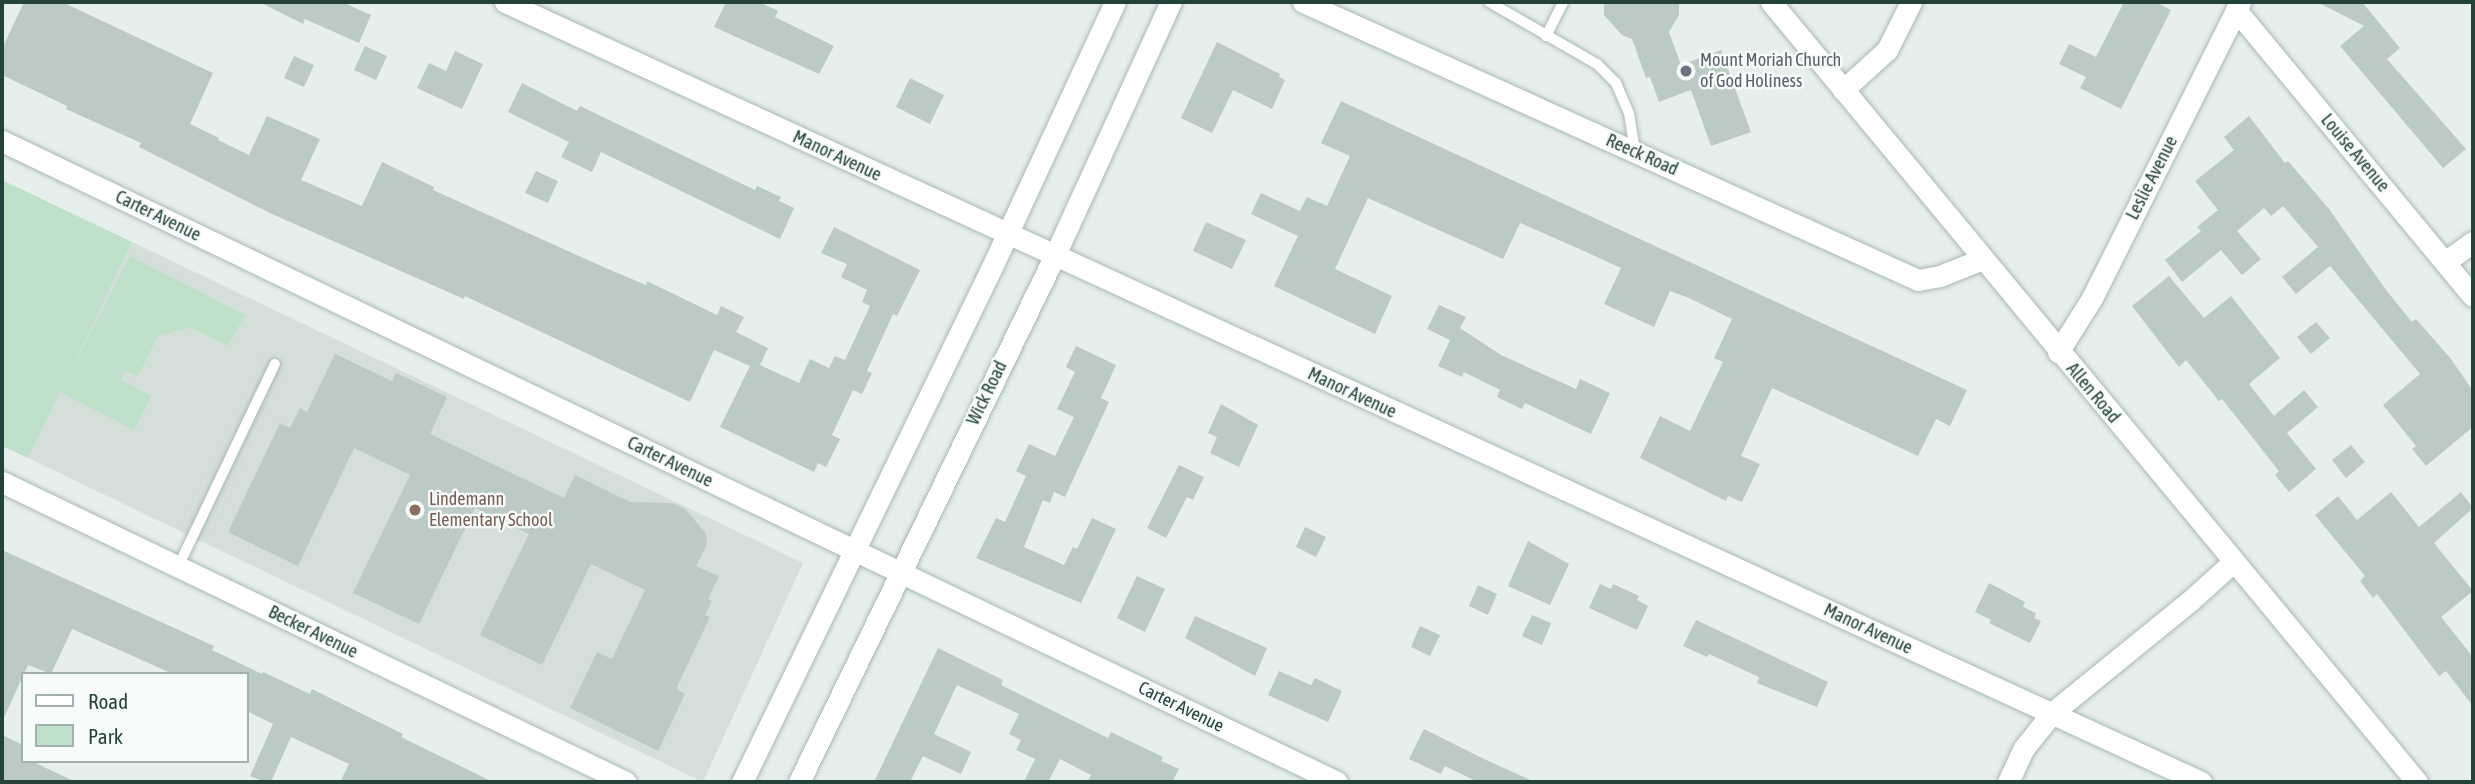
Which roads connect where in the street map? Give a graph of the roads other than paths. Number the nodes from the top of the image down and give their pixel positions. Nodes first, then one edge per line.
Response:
1 (505, 2) edge
2 (1115, 2) edge
3 (1171, 2) edge
4 (1303, 2) edge
5 (1489, 2) edge
6 (1563, 2) edge
7 (1771, 2) edge
8 (1911, 2) edge
9 (2238, 6) edge
10 (1546, 36) junction
11 (1843, 90) junction
12 (2, 141) edge
13 (1635, 152) junction
14 (1006, 235) junction
15 (2473, 242) edge
16 (1054, 257) junction
17 (1982, 258) junction
18 (2445, 262) junction
19 (2473, 296) edge
20 (2058, 352) junction
21 (275, 364) dead end
22 (2, 482) edge
23 (853, 550) junction
24 (2233, 562) junction
25 (178, 567) junction
26 (899, 572) junction
27 (2052, 713) junction
28 (626, 782) edge
29 (743, 782) edge
30 (799, 782) edge
31 (1337, 782) edge
32 (2008, 782) edge
33 (2200, 782) edge
34 (2417, 782) edge

1 - 14 street, Manor Avenue
2 - 14 street
3 - 16 street, Wick Road
4 - 13 street, Reeck Road
5 - 10 lane
6 - 10 lane
7 - 11 street, Allen Road
8 - 11 street
9 - 18 street, Louise Avenue
9 - 20 street, Leslie Avenue
10 - 13 lane
11 - 17 street, Allen Road
12 - 23 street, Carter Avenue
13 - 17 street, Reeck Road
14 - 16 street, Manor Avenue
14 - 23 street
15 - 18 street
16 - 26 street, Wick Road
16 - 27 street, Manor Avenue
17 - 20 street, Allen Road
18 - 19 street, Louise Avenue
20 - 24 street, Allen Road
21 - 25 lane
22 - 25 street, Becker Avenue
23 - 26 street, Carter Avenue
23 - 29 street
24 - 27 street
24 - 34 street, Allen Road
25 - 28 street, Becker Avenue
26 - 30 street, Wick Road
26 - 31 street, Carter Avenue
27 - 32 street
27 - 33 street, Manor Avenue

